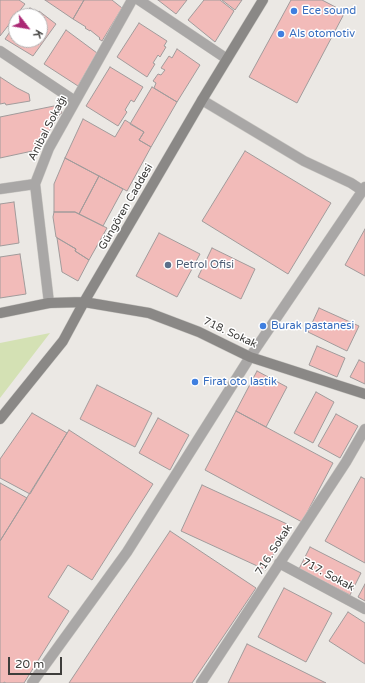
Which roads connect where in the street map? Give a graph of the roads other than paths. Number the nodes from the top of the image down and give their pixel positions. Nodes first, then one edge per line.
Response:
1 (132, 0) edge
2 (139, 0) edge
3 (263, 0) edge
4 (0, 51) edge
5 (227, 59) junction
6 (202, 100) junction
7 (76, 101) junction
8 (35, 184) junction
9 (364, 189) edge
10 (0, 190) edge
11 (84, 302) junction
12 (48, 303) junction
13 (0, 312) edge
14 (250, 357) junction
15 (365, 394) edge
16 (0, 419) edge
17 (365, 429) edge
18 (279, 563) junction
19 (365, 609) edge
20 (32, 683) edge
21 (201, 683) edge

1 - 7 street, Anibal Sokağı
2 - 5 street
3 - 5 street, Güngören Caddesi
4 - 7 street
5 - 6 street, Güngören Caddesi
6 - 9 street
6 - 11 street, Güngören Caddesi
7 - 8 street, Anibal Sokağı
8 - 10 street
8 - 12 street, Anibal Sokağı
9 - 14 street
11 - 12 street, 718. Sokak
11 - 14 street, 718. Sokak
11 - 16 street, Güngören Caddesi
12 - 13 street, 718. Sokak
14 - 15 street, 718. Sokak
14 - 20 street
17 - 18 street, 716. Sokak
18 - 19 street, 717. Sokak
18 - 21 street, 716. Sokak

